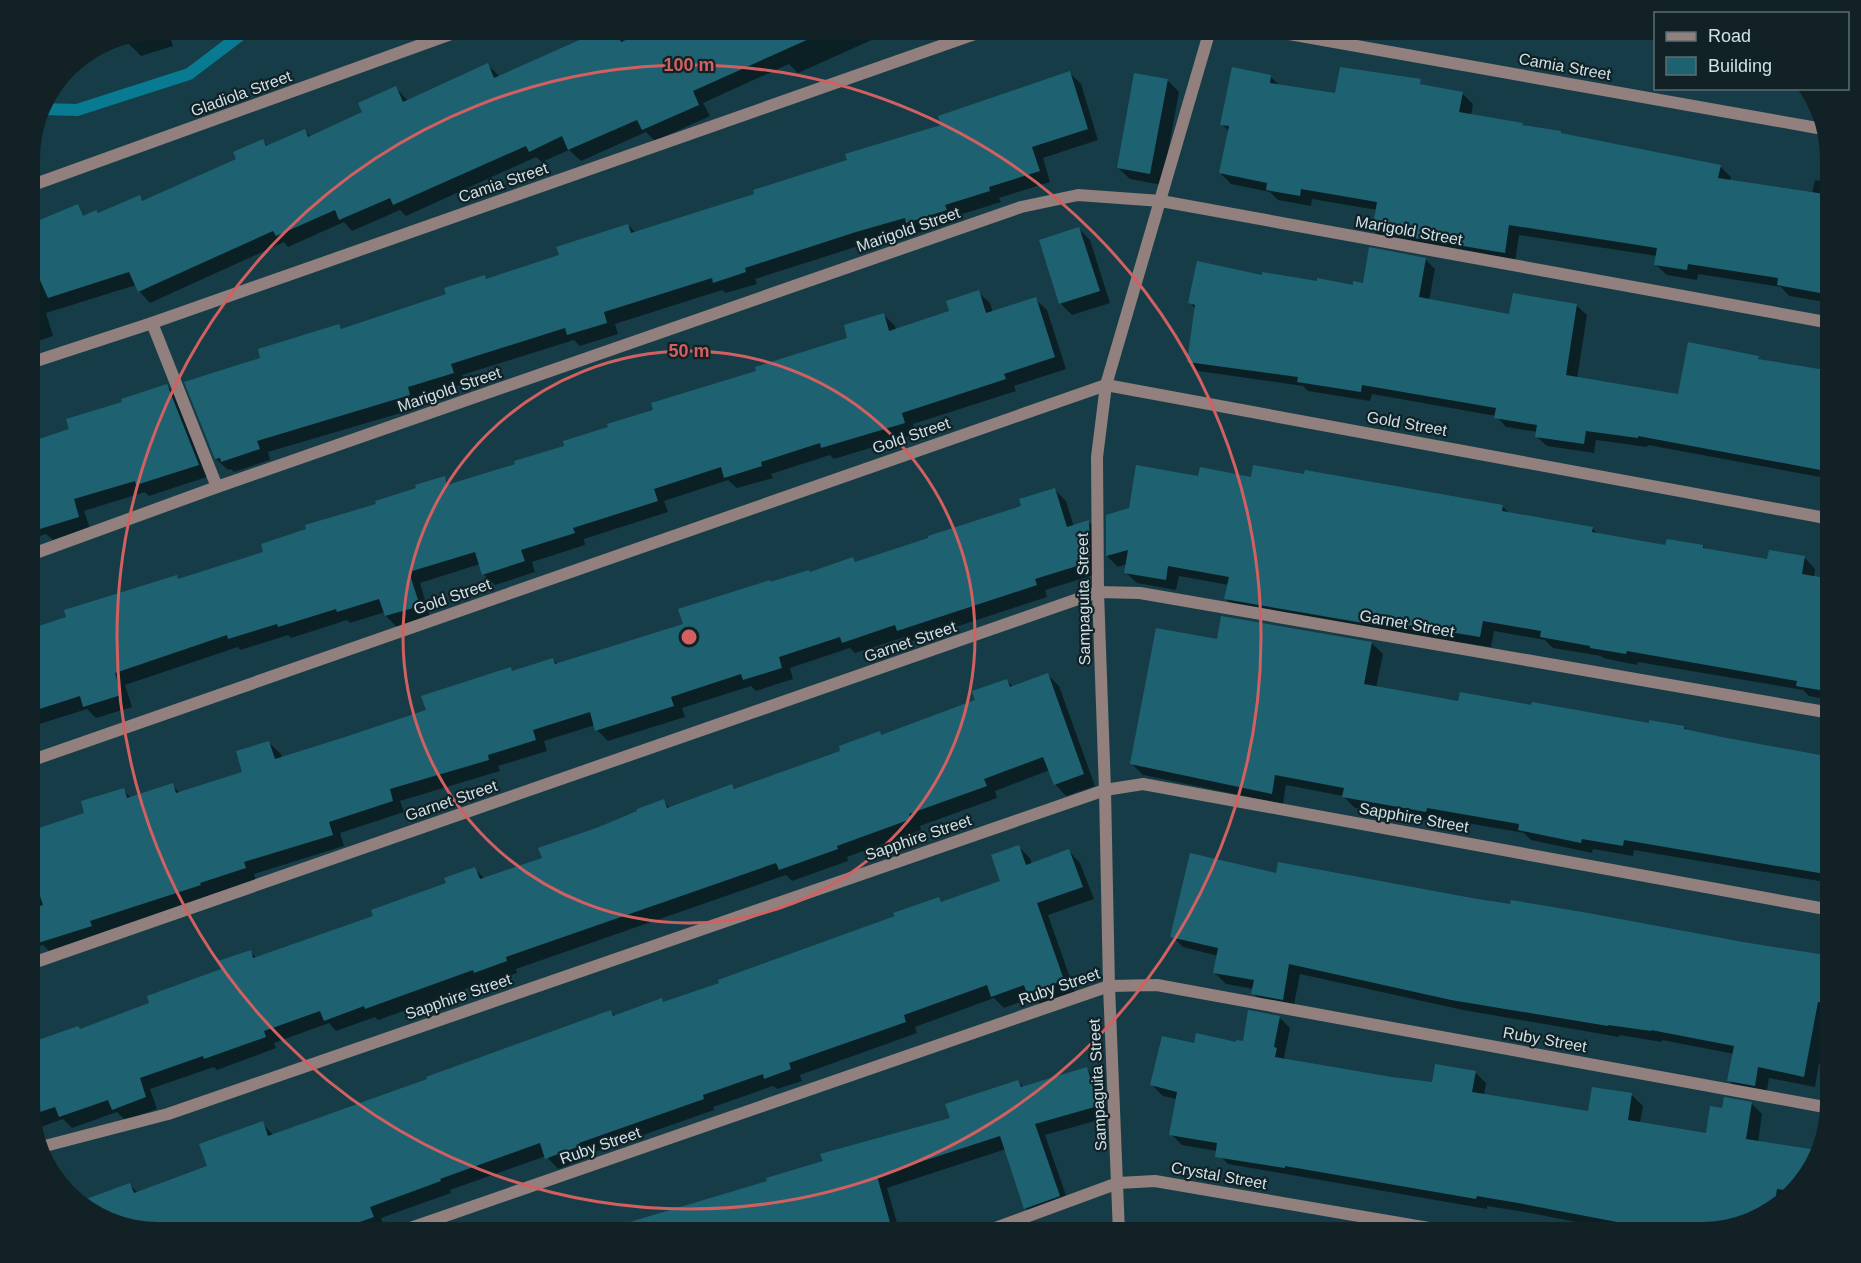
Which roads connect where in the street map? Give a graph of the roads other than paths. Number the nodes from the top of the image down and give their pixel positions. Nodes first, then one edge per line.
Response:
1 (956, 40) edge
2 (1207, 40) edge
3 (1324, 40) edge
4 (432, 41) edge
5 (1816, 128) edge
6 (41, 182) edge
7 (1161, 201) junction
8 (1820, 321) edge
9 (152, 323) junction
10 (41, 359) edge
11 (1106, 384) junction
12 (217, 487) junction
13 (1820, 517) edge
14 (41, 551) edge
15 (1098, 592) junction
16 (1820, 711) edge
17 (41, 757) edge
18 (1106, 790) junction
19 (1820, 908) edge
20 (41, 960) edge
21 (1109, 986) junction
22 (1820, 1106) edge
23 (48, 1146) edge
24 (1119, 1183) junction
25 (428, 1222) edge
26 (1012, 1222) edge
27 (1119, 1222) edge
28 (1394, 1222) edge

1 - 9 street, Camia Street
2 - 7 street, Sampaguita Street
3 - 5 street, Camia Street
4 - 6 street, Gladiola Street
7 - 8 street, Marigold Street
7 - 11 street, Sampaguita Street
7 - 12 street, Marigold Street
9 - 10 street, Camia Street
9 - 12 street
11 - 13 street, Gold Street
11 - 15 street, Sampaguita Street
11 - 17 street, Gold Street
12 - 14 street, Marigold Street
15 - 16 street, Garnet Street
15 - 18 street, Sampaguita Street
15 - 20 street, Garnet Street
18 - 19 street, Sapphire Street
18 - 21 street, Sampaguita Street
18 - 23 street, Sapphire Street
21 - 22 street, Ruby Street
21 - 24 street, Sampaguita Street
21 - 25 street, Ruby Street
24 - 26 street, Crystal Street
24 - 27 street, Sampaguita Street
24 - 28 street, Crystal Street

